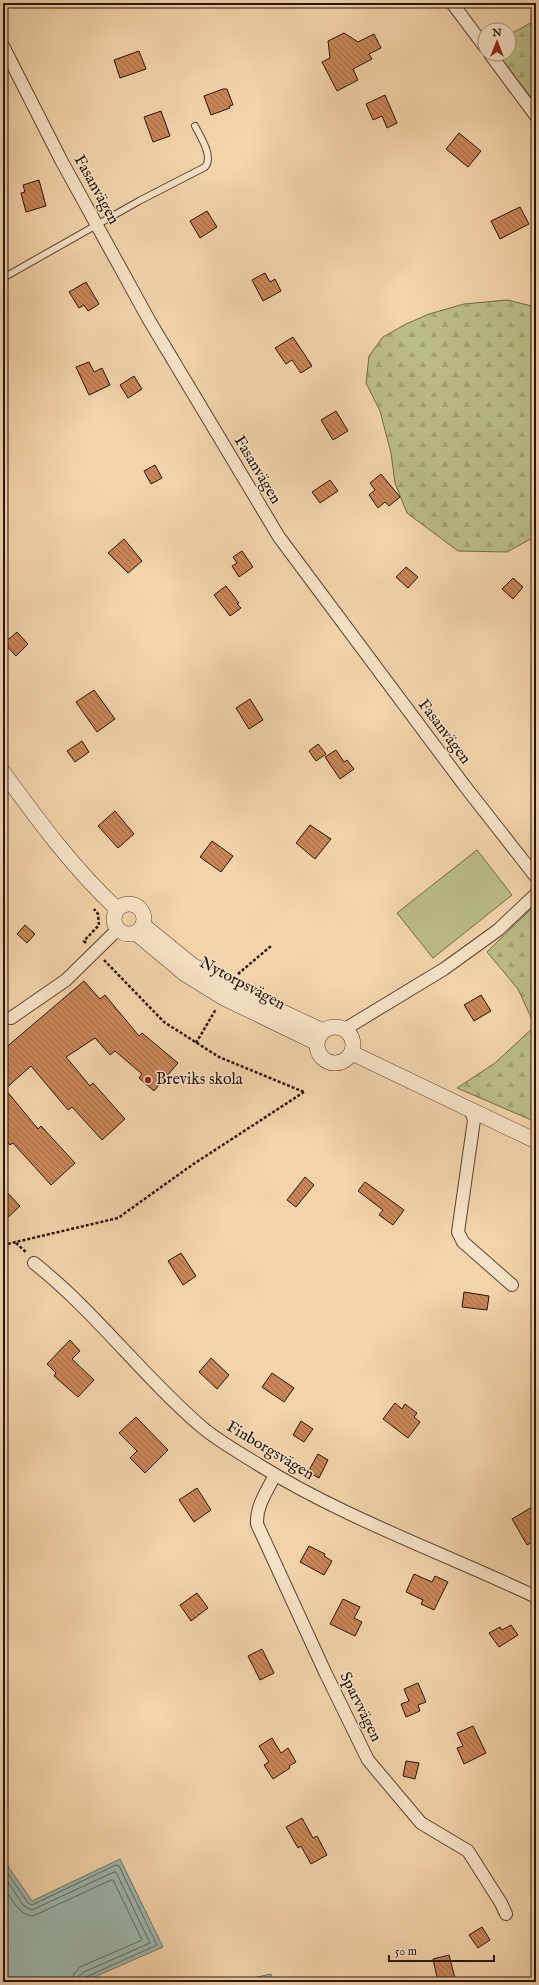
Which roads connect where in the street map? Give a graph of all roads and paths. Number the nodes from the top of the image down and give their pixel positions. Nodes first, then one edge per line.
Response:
1 (452, 3) edge
2 (477, 36) edge
3 (3, 46) edge
4 (496, 62) edge
5 (536, 116) edge
6 (195, 126) dead end
7 (97, 225) junction
8 (3, 278) edge
9 (3, 772) edge
10 (536, 877) edge
11 (536, 894) edge
12 (90, 903) dead end
13 (117, 909) junction
14 (140, 929) junction
15 (117, 930) junction
16 (95, 951) junction
17 (11, 1018) dead end
18 (345, 1029) junction
19 (320, 1037) junction
20 (352, 1053) junction
21 (471, 1111) junction
22 (536, 1141) edge
23 (3, 1245) edge
24 (34, 1263) dead end
25 (512, 1285) dead end
26 (275, 1475) junction
27 (536, 1597) edge
28 (506, 1914) dead end

1 - 2 street
3 - 7 street, Fasanvägen
4 - 5 street
6 - 7 lane
7 - 8 lane
7 - 10 street, Fasanvägen
9 - 13 street
11 - 18 street
12 - 16 path
13 - 14 street
13 - 15 street
14 - 15 street
14 - 19 street, Nytorpsvägen
15 - 16 street
16 - 17 street
16 - 23 path
18 - 19 street
18 - 20 street
19 - 20 street
20 - 21 street
21 - 22 street
21 - 25 street
24 - 26 street, Finborgsvägen
26 - 27 street, Finborgsvägen
26 - 28 street, Sparvvägen

